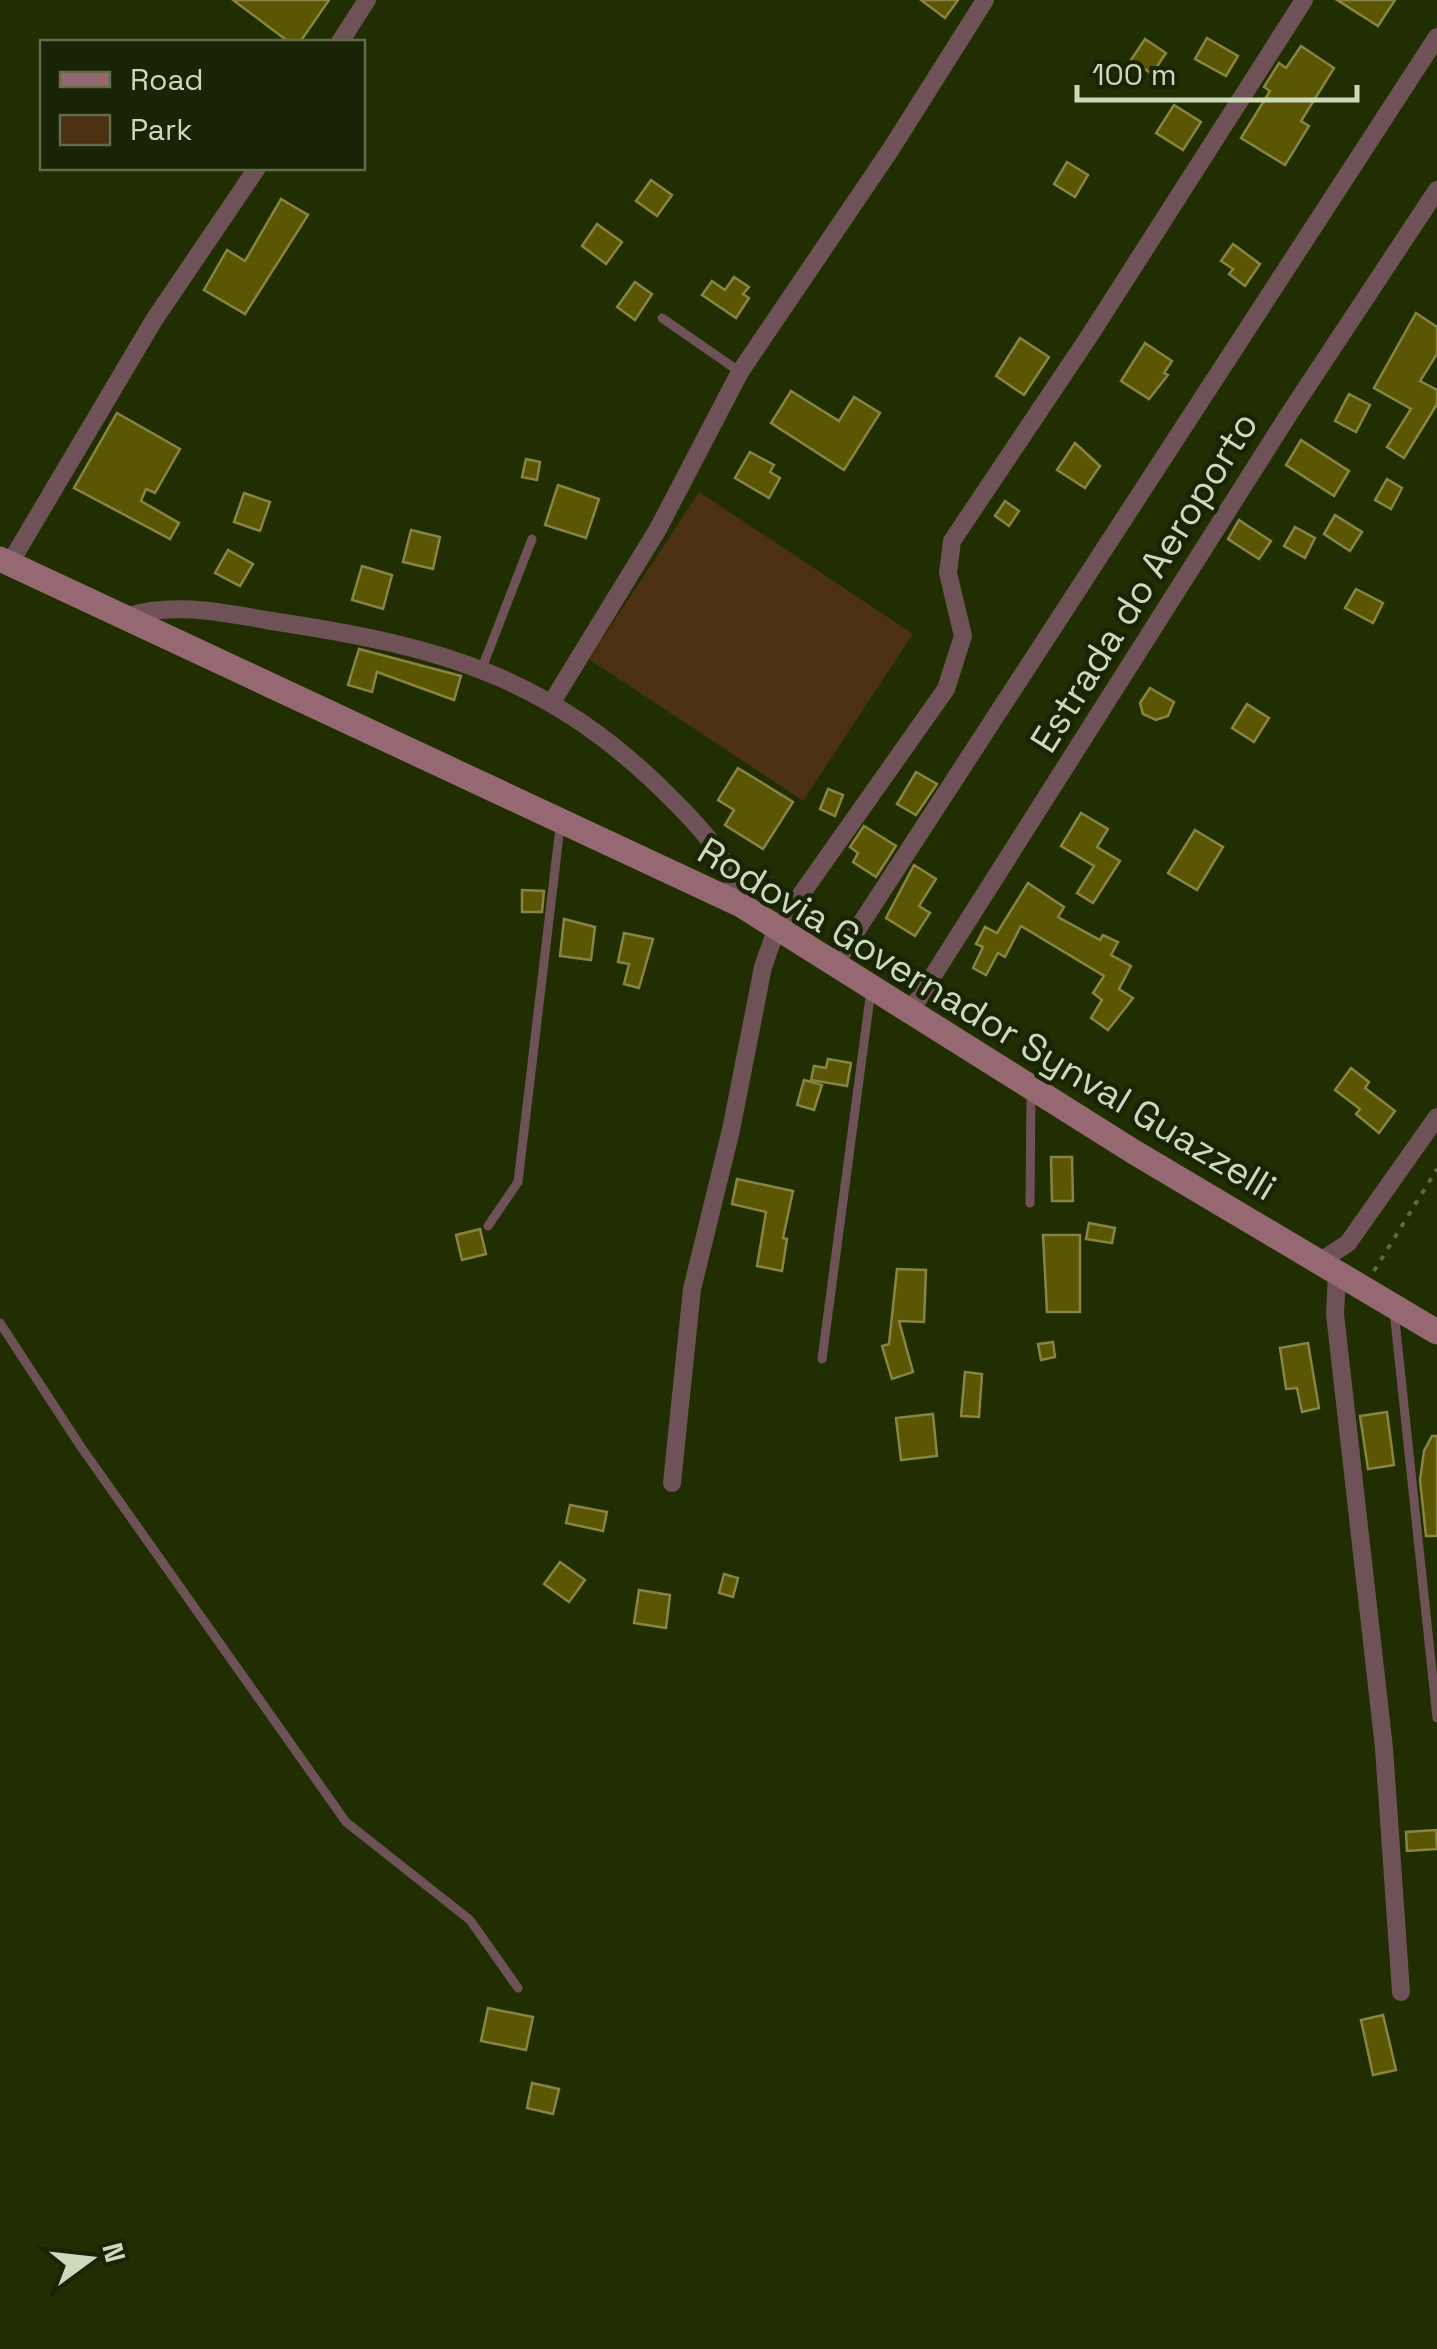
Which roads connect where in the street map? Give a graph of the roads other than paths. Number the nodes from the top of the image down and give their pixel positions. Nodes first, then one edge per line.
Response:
1 (367, 0) edge
2 (985, 0) edge
3 (1304, 0) edge
4 (1437, 37) edge
5 (341, 40) edge
6 (256, 170) edge
7 (1437, 190) edge
8 (662, 318) dead end
9 (740, 372) junction
10 (532, 539) dead end
11 (5, 561) edge
12 (128, 616) junction
13 (482, 668) junction
14 (552, 702) junction
15 (561, 819) junction
16 (741, 905) junction
17 (776, 930) junction
18 (834, 965) junction
19 (872, 988) junction
20 (910, 1012) junction
21 (1031, 1088) junction
22 (1437, 1118) edge
23 (1030, 1203) dead end
24 (488, 1226) dead end
25 (1328, 1268) junction
26 (1394, 1308) junction
27 (0, 1322) edge
28 (1437, 1332) edge
29 (822, 1359) dead end
30 (672, 1483) dead end
31 (1437, 1718) edge
32 (518, 1988) dead end
33 (1401, 1992) dead end

1 - 5 street
2 - 9 street
3 - 17 street
4 - 18 street
6 - 11 street
7 - 20 street, Estrada do Aeroporto
8 - 9 lane
9 - 14 street
10 - 13 lane
11 - 12 main road, Rodovia Governador Synval Guazzelli
12 - 13 street
12 - 15 main road, Rodovia Governador Synval Guazzelli
13 - 14 street
14 - 16 street
15 - 16 main road, Rodovia Governador Synval Guazzelli
15 - 24 lane
16 - 17 main road, Rodovia Governador Synval Guazzelli
17 - 18 main road, Rodovia Governador Synval Guazzelli
17 - 30 street
18 - 19 main road, Rodovia Governador Synval Guazzelli
19 - 20 main road, Rodovia Governador Synval Guazzelli
19 - 29 lane
20 - 21 main road, Rodovia Governador Synval Guazzelli
21 - 23 lane
21 - 25 main road, Rodovia Governador Synval Guazzelli
22 - 25 street
25 - 26 main road, Rodovia Governador Synval Guazzelli
25 - 33 street
26 - 28 main road, Rodovia Governador Synval Guazzelli
26 - 31 lane
27 - 32 lane

